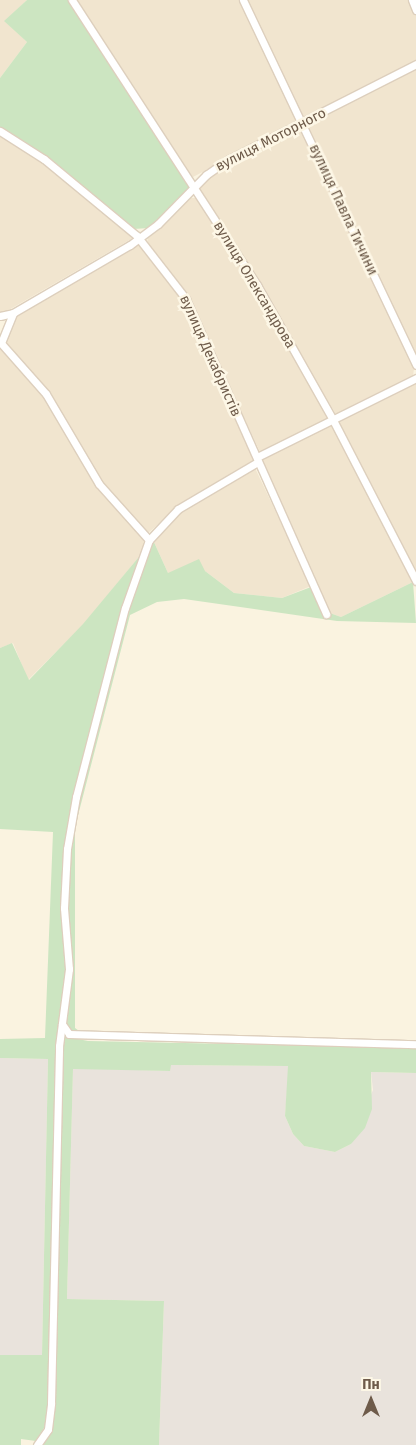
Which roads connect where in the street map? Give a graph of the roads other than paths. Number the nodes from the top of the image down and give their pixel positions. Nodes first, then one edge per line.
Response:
1 (72, 0) edge
2 (243, 0) edge
3 (412, 0) edge
4 (416, 10) edge
5 (416, 64) edge
6 (302, 124) junction
7 (0, 132) edge
8 (194, 187) junction
9 (137, 236) junction
10 (13, 313) junction
11 (0, 316) edge
12 (1, 343) edge
13 (416, 365) edge
14 (416, 378) edge
15 (333, 420) junction
16 (257, 460) junction
17 (149, 540) junction
18 (416, 581) edge
19 (326, 614) dead end
20 (62, 1022) junction
21 (60, 1034) junction
22 (69, 1034) junction
23 (416, 1044) edge
24 (37, 1445) edge

1 - 8 street, вулиця Олександрова
2 - 6 street, вулиця Павла Тичини
3 - 4 street
5 - 6 street, вулиця Моторного
6 - 8 street, вулиця Моторного
6 - 13 street, вулиця Павла Тичини
7 - 9 street, вулиця Декабристів
8 - 9 street, вулиця Моторного
8 - 15 street, вулиця Олександрова
9 - 10 street, вулиця Моторного
9 - 16 street, вулиця Декабристів
10 - 11 street, вулиця Моторного
10 - 12 street
12 - 17 street
14 - 15 street
15 - 16 street
15 - 18 street, вулиця Олександрова
16 - 17 street
16 - 19 street, вулиця Декабристів
17 - 20 street
20 - 21 street
20 - 22 street
21 - 22 street
21 - 24 street
22 - 23 street

